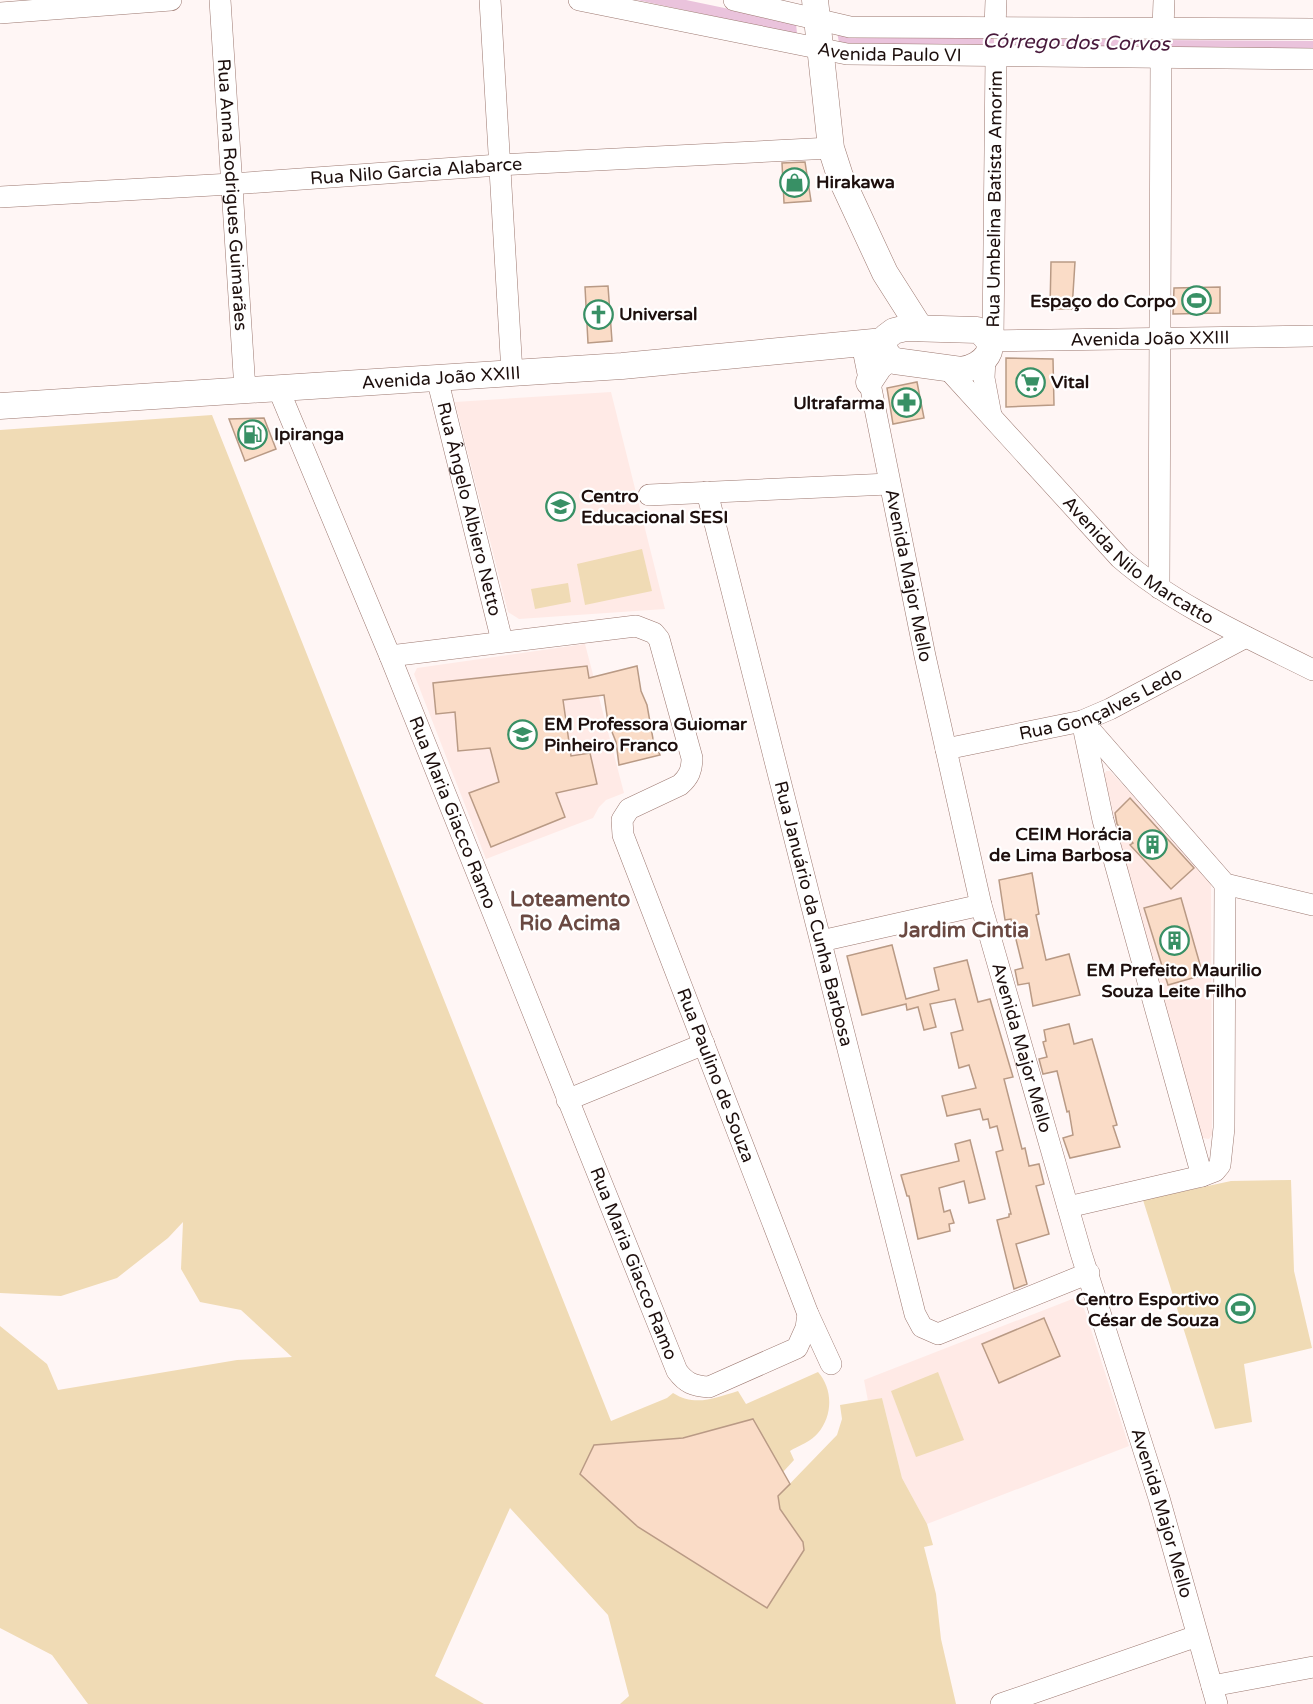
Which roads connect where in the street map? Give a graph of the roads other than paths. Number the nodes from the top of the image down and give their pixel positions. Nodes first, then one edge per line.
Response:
1 (171, 0) edge
2 (220, 0) edge
3 (490, 0) edge
4 (579, 0) edge
5 (734, 0) edge
6 (996, 0) edge
7 (1164, 0) edge
8 (816, 9) edge
9 (0, 13) edge
10 (995, 28) junction
11 (1163, 29) junction
12 (1313, 29) edge
13 (820, 50) junction
14 (1161, 56) junction
15 (996, 57) junction
16 (1313, 59) edge
17 (831, 148) junction
18 (499, 165) junction
19 (231, 184) junction
20 (0, 196) edge
21 (885, 273) junction
22 (920, 328) junction
23 (1313, 336) edge
24 (1161, 339) junction
25 (882, 343) junction
26 (989, 347) junction
27 (946, 368) junction
28 (512, 373) junction
29 (436, 378) junction
30 (869, 382) joint
31 (278, 388) junction
32 (245, 390) junction
33 (0, 406) edge
34 (991, 416) junction
35 (889, 484) junction
36 (707, 492) junction
37 (650, 495) dead end
38 (1159, 588) junction
39 (1246, 637) junction
40 (502, 642) junction
41 (390, 656) junction
42 (1313, 670) edge
43 (1082, 721) junction
44 (946, 749) junction
45 (1225, 884) junction
46 (981, 905) junction
47 (1313, 905) edge
48 (821, 941) junction
49 (704, 1044) junction
50 (567, 1100) junction
51 (1202, 1176) junction
52 (1068, 1207) junction
53 (1089, 1274) junction
54 (808, 1314) junction
55 (797, 1348) junction
56 (1197, 1636) junction
57 (1313, 1667) edge
58 (1215, 1695) edge
59 (1001, 1704) edge

1 - 9 street
2 - 19 street, Rua Anna Rodrigues Guimarães
3 - 18 street
4 - 13 street, Avenida Paulo VI
5 - 8 street, Avenida Paulo VI
6 - 10 street
7 - 11 street
8 - 10 street, Avenida Paulo VI
8 - 13 main road
10 - 11 street, Avenida Paulo VI
11 - 12 street, Avenida Paulo VI
13 - 15 street, Avenida Paulo VI
13 - 17 main road
14 - 15 street, Avenida Paulo VI
14 - 16 street, Avenida Paulo VI
14 - 24 street
15 - 26 street, Rua Umbelina Batista Amorim
17 - 18 street, Rua Nilo Garcia Alabarce
17 - 21 main road
18 - 19 street, Rua Nilo Garcia Alabarce
18 - 28 street
19 - 20 street, Rua Nilo Garcia Alabarce
19 - 32 street, Rua Anna Rodrigues Guimarães
21 - 22 main road
21 - 25 main road
22 - 25 main road, Avenida João XXIII
22 - 26 main road, Avenida João XXIII
23 - 24 street, Avenida João XXIII
24 - 26 street, Avenida João XXIII
24 - 38 street
25 - 27 main road, Avenida João XXIII
25 - 28 main road, Avenida João XXIII
25 - 30 main road
26 - 27 main road, Avenida João XXIII
26 - 34 street
27 - 34 street, Avenida Nilo Marcatto
28 - 29 main road, Avenida João XXIII
29 - 31 main road, Avenida João XXIII
29 - 40 street, Rua Ângelo Albiero Netto
30 - 35 street, Avenida Major Mello
31 - 32 main road, Avenida João XXIII
31 - 41 street, Rua Maria Giacco Ramo
32 - 33 main road, Avenida João XXIII
34 - 38 street, Avenida Nilo Marcatto
35 - 36 street
35 - 44 street, Avenida Major Mello
36 - 37 street
36 - 48 street, Rua Januário da Cunha Barbosa
38 - 39 street, Avenida Nilo Marcatto
39 - 42 street, Avenida Nilo Marcatto
39 - 43 street, Rua Gonçalves Ledo
40 - 41 street
40 - 49 street, Rua Paulino de Souza
41 - 50 street, Rua Maria Giacco Ramo
43 - 44 street, Rua Gonçalves Ledo
43 - 45 street
43 - 51 street
44 - 46 street, Avenida Major Mello
45 - 47 street
45 - 51 street
46 - 48 street
46 - 52 street, Avenida Major Mello
48 - 53 street, Rua Januário da Cunha Barbosa
49 - 50 street
49 - 54 street, Rua Paulino de Souza
50 - 55 street, Rua Maria Giacco Ramo
51 - 52 street
52 - 53 street, Avenida Major Mello
53 - 56 street, Avenida Major Mello
54 - 55 street
54 - 55 street, Rua Paulino de Souza
56 - 58 street, Avenida Major Mello
56 - 59 street
57 - 58 street

